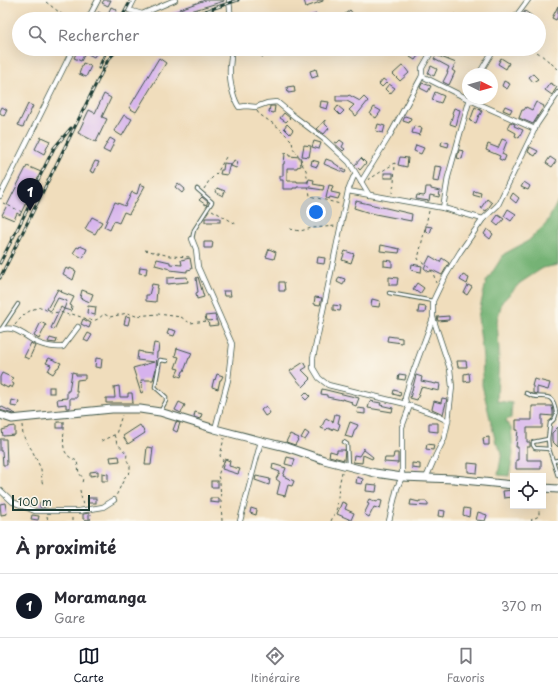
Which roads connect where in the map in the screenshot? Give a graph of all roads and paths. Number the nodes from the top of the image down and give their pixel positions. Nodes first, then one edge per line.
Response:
1 (98, 0) edge
2 (134, 0) edge
3 (175, 0) edge
4 (229, 0) edge
5 (528, 0) edge
6 (46, 2) dead end
7 (59, 12) edge
8 (92, 12) edge
9 (136, 12) edge
10 (147, 12) edge
11 (230, 12) edge
12 (519, 12) edge
13 (70, 56) edge
14 (232, 56) edge
15 (429, 56) edge
16 (490, 56) edge
17 (542, 56) edge
18 (483, 68) edge
19 (558, 69) edge
20 (422, 76) junction
21 (558, 93) edge
22 (462, 95) edge
23 (469, 104) edge
24 (481, 104) edge
25 (256, 107) junction
26 (535, 129) junction
27 (226, 157) dead end
28 (356, 174) junction
29 (362, 183) junction
30 (197, 189) dead end
31 (348, 191) junction
32 (202, 193) junction
33 (369, 195) junction
34 (0, 196) edge
35 (391, 199) junction
36 (3, 203) dead end
37 (345, 206) junction
38 (430, 206) junction
39 (208, 208) junction
40 (443, 208) junction
41 (28, 213) dead end
42 (483, 219) junction
43 (236, 224) dead end
44 (340, 225) junction
45 (290, 229) dead end
46 (192, 239) joint
47 (145, 250) dead end
48 (197, 257) junction
49 (437, 292) junction
50 (388, 293) dead end
51 (433, 301) junction
52 (18, 304) dead end
53 (433, 318) junction
54 (222, 320) junction
55 (78, 327) dead end
56 (12, 328) junction
57 (1, 329) edge
58 (167, 361) dead end
59 (526, 393) dead end
60 (406, 404) junction
61 (124, 409) junction
62 (160, 412) junction
63 (63, 414) junction
64 (0, 415) edge
65 (22, 418) junction
66 (448, 421) junction
67 (215, 429) junction
68 (225, 432) junction
69 (114, 435) junction
70 (548, 439) junction
71 (101, 441) dead end
72 (261, 441) junction
73 (344, 442) dead end
74 (549, 449) junction
75 (558, 460) edge
76 (553, 461) junction
77 (345, 466) junction
78 (402, 476) junction
79 (558, 476) edge
80 (426, 478) junction
81 (82, 483) dead end
82 (43, 485) dead end
83 (510, 485) edge
84 (546, 488) edge
85 (558, 489) edge
86 (0, 490) edge
87 (80, 490) dead end
88 (114, 500) joint
89 (91, 509) junction
90 (539, 509) edge
91 (84, 510) junction
92 (90, 521) edge
93 (222, 521) edge
94 (240, 521) edge
95 (331, 521) edge
96 (389, 521) edge
97 (532, 521) edge

1 - 8 street
2 - 9 street
3 - 10 street
4 - 11 street
5 - 12 street
6 - 7 path
13 - 34 street
14 - 25 street
15 - 20 street
16 - 18 street
17 - 19 path
20 - 22 street
20 - 29 street
21 - 26 street
23 - 40 street
24 - 26 street
25 - 28 street
25 - 37 path
26 - 42 street
27 - 32 path
28 - 29 street
28 - 31 street
29 - 33 street
29 - 35 path
30 - 32 lane
31 - 33 street
31 - 37 street
32 - 39 lane
33 - 35 street
35 - 38 street
36 - 41 path
37 - 44 street
38 - 40 street
38 - 49 path
39 - 43 path
39 - 46 lane
40 - 42 street
42 - 49 street
44 - 45 path
44 - 60 street
46 - 48 street
47 - 48 path
48 - 54 street
49 - 51 street
50 - 51 lane
51 - 53 street
52 - 57 lane
53 - 60 street
53 - 66 street
54 - 56 path
54 - 67 street
55 - 56 street
56 - 57 street
58 - 62 lane
59 - 70 lane
60 - 66 street
60 - 78 street
61 - 62 main road
61 - 63 main road
61 - 69 path
62 - 67 main road
63 - 65 main road
63 - 81 path
64 - 65 main road
65 - 82 path
66 - 80 street
67 - 68 main road
68 - 72 main road
68 - 93 path
69 - 71 path
69 - 88 path
70 - 74 lane
70 - 74 lane
72 - 77 main road
72 - 94 street
73 - 77 lane
74 - 76 lane
75 - 76 lane
76 - 79 lane
77 - 78 main road
77 - 95 path
78 - 80 main road
78 - 96 street
80 - 83 main road
84 - 85 main road
86 - 91 street
87 - 91 path
88 - 89 street
89 - 91 street
89 - 92 path
90 - 97 path

